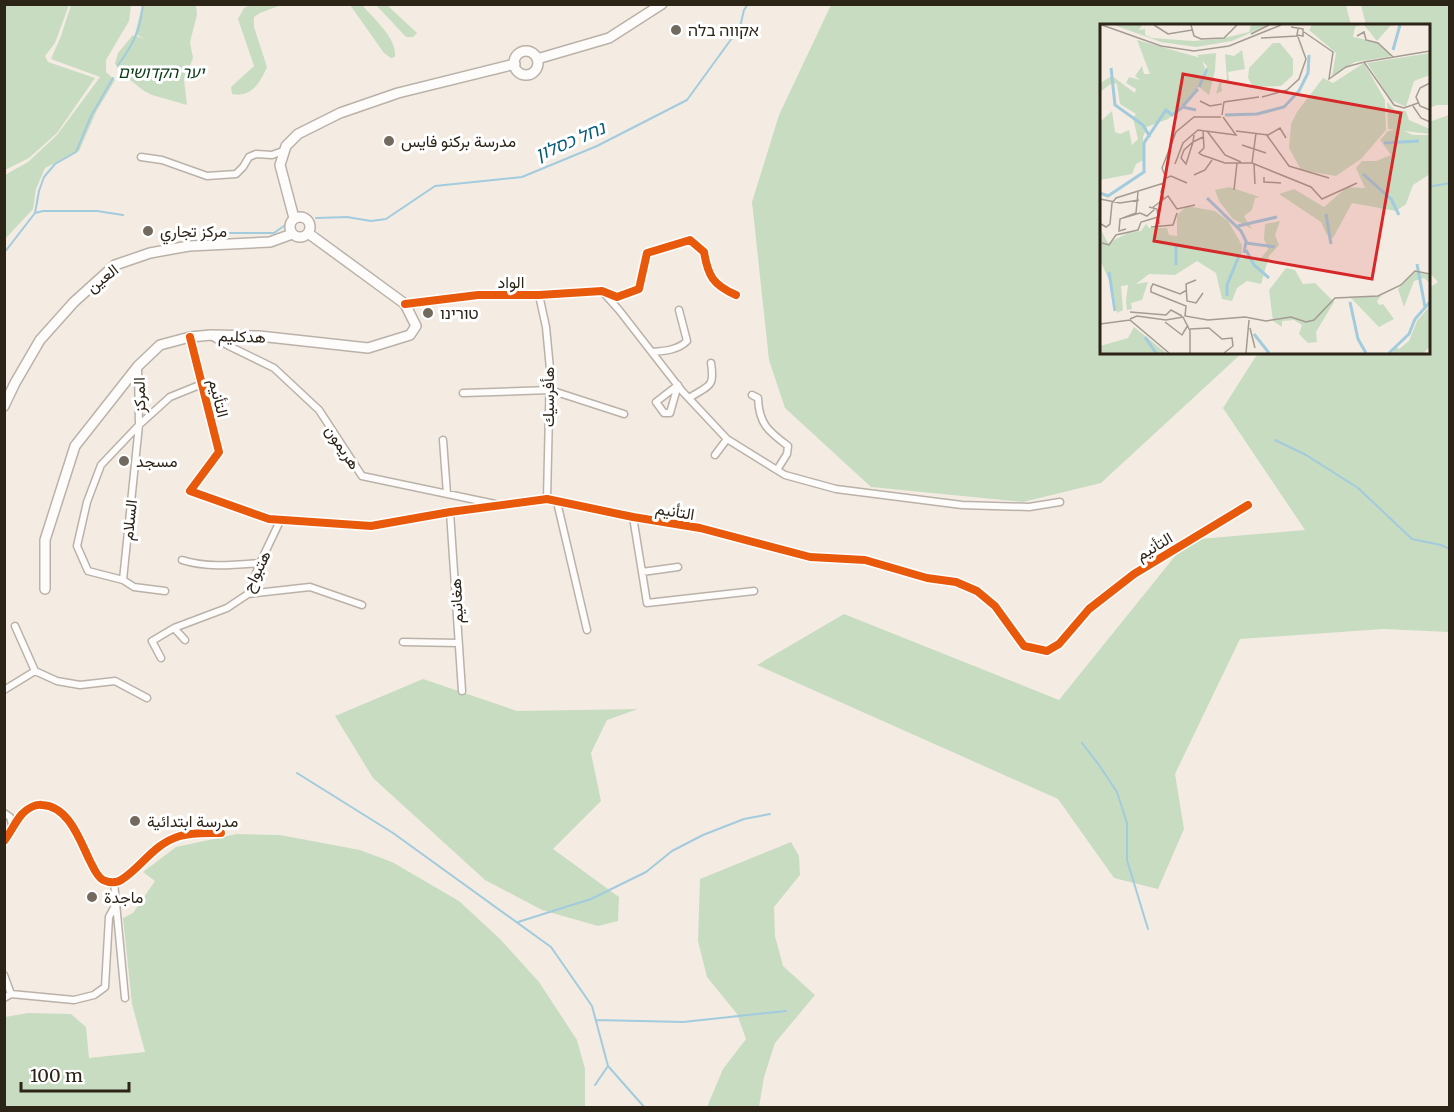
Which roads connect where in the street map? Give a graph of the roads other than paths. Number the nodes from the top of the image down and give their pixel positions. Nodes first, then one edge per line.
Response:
1 (662, 4) edge
2 (537, 59) junction
3 (515, 64) junction
4 (283, 151) junction
5 (141, 157) dead end
6 (294, 218) junction
7 (308, 233) junction
8 (292, 234) junction
9 (602, 291) junction
10 (539, 295) junction
11 (736, 295) dead end
12 (405, 304) junction
13 (679, 310) dead end
14 (210, 335) junction
15 (190, 337) junction
16 (652, 352) junction
17 (711, 363) dead end
18 (138, 366) junction
19 (202, 384) junction
20 (678, 385) junction
21 (550, 390) junction
22 (463, 393) dead end
23 (752, 395) dead end
24 (689, 398) junction
25 (4, 406) edge
26 (624, 414) dead end
27 (139, 425) junction
28 (727, 439) junction
29 (443, 440) dead end
30 (715, 456) dead end
31 (777, 470) junction
32 (447, 494) junction
33 (547, 499) junction
34 (557, 502) junction
35 (1060, 502) dead end
36 (1248, 505) dead end
37 (501, 506) junction
38 (450, 512) junction
39 (633, 517) junction
40 (280, 521) junction
41 (182, 560) dead end
42 (260, 563) junction
43 (678, 567) dead end
44 (642, 572) junction
45 (123, 580) junction
46 (45, 589) dead end
47 (165, 591) dead end
48 (754, 591) dead end
49 (248, 594) junction
50 (362, 605) dead end
51 (15, 626) dead end
52 (174, 628) junction
53 (587, 630) dead end
54 (185, 640) dead end
55 (403, 642) dead end
56 (458, 644) junction
57 (161, 658) dead end
58 (35, 671) junction
59 (4, 690) edge
60 (462, 691) dead end
61 (147, 698) dead end
62 (4, 813) edge
63 (14, 828) junction
64 (221, 832) dead end
65 (4, 841) edge
66 (114, 882) junction
67 (116, 904) junction
68 (4, 975) edge
69 (8, 996) edge
70 (125, 998) dead end

1 - 2 street
2 - 3 street
2 - 3 street
3 - 4 street
4 - 5 street
4 - 6 street
6 - 7 street
6 - 8 street
7 - 8 street
7 - 12 street
8 - 25 street, العين
9 - 10 street, الواد
9 - 11 street, الواد
9 - 16 street
10 - 12 street, الواد
10 - 21 street, هأفرسيك
12 - 14 street, هدكليم
13 - 16 street
14 - 15 street, هدكليم
14 - 32 street, هريمون
15 - 18 street, هدكليم
15 - 19 street, التأنيم
16 - 20 street
17 - 24 street
18 - 27 street, المركز
18 - 46 street, هدكليم
19 - 27 street
19 - 40 street, التأنيم
20 - 20 street
20 - 24 street
21 - 22 street
21 - 26 street
21 - 33 street, هأفرسيك
23 - 31 street
24 - 28 street
27 - 45 street, السلام
27 - 45 street
28 - 30 street
28 - 31 street
29 - 32 street
31 - 35 street
32 - 37 street, هريمون
33 - 34 street, التأنيم
33 - 37 street, التأنيم
34 - 39 street, التأنيم
34 - 53 street
36 - 39 street, التأنيم
37 - 38 street, التأنيم
38 - 40 street, التأنيم
38 - 56 street, هغانيم
39 - 44 street
40 - 42 street, هتبواح
41 - 42 street
42 - 49 street, هتبواح
43 - 44 street
44 - 48 street
45 - 47 street
49 - 50 street
49 - 52 street, هتبواح
51 - 58 street
52 - 54 street
52 - 57 street, هتبواح
55 - 56 street
56 - 60 street, هغانيم
58 - 59 street
58 - 61 street
62 - 63 street
63 - 65 street
63 - 66 street
64 - 66 street
66 - 67 street
67 - 69 street
67 - 70 street
68 - 69 street

